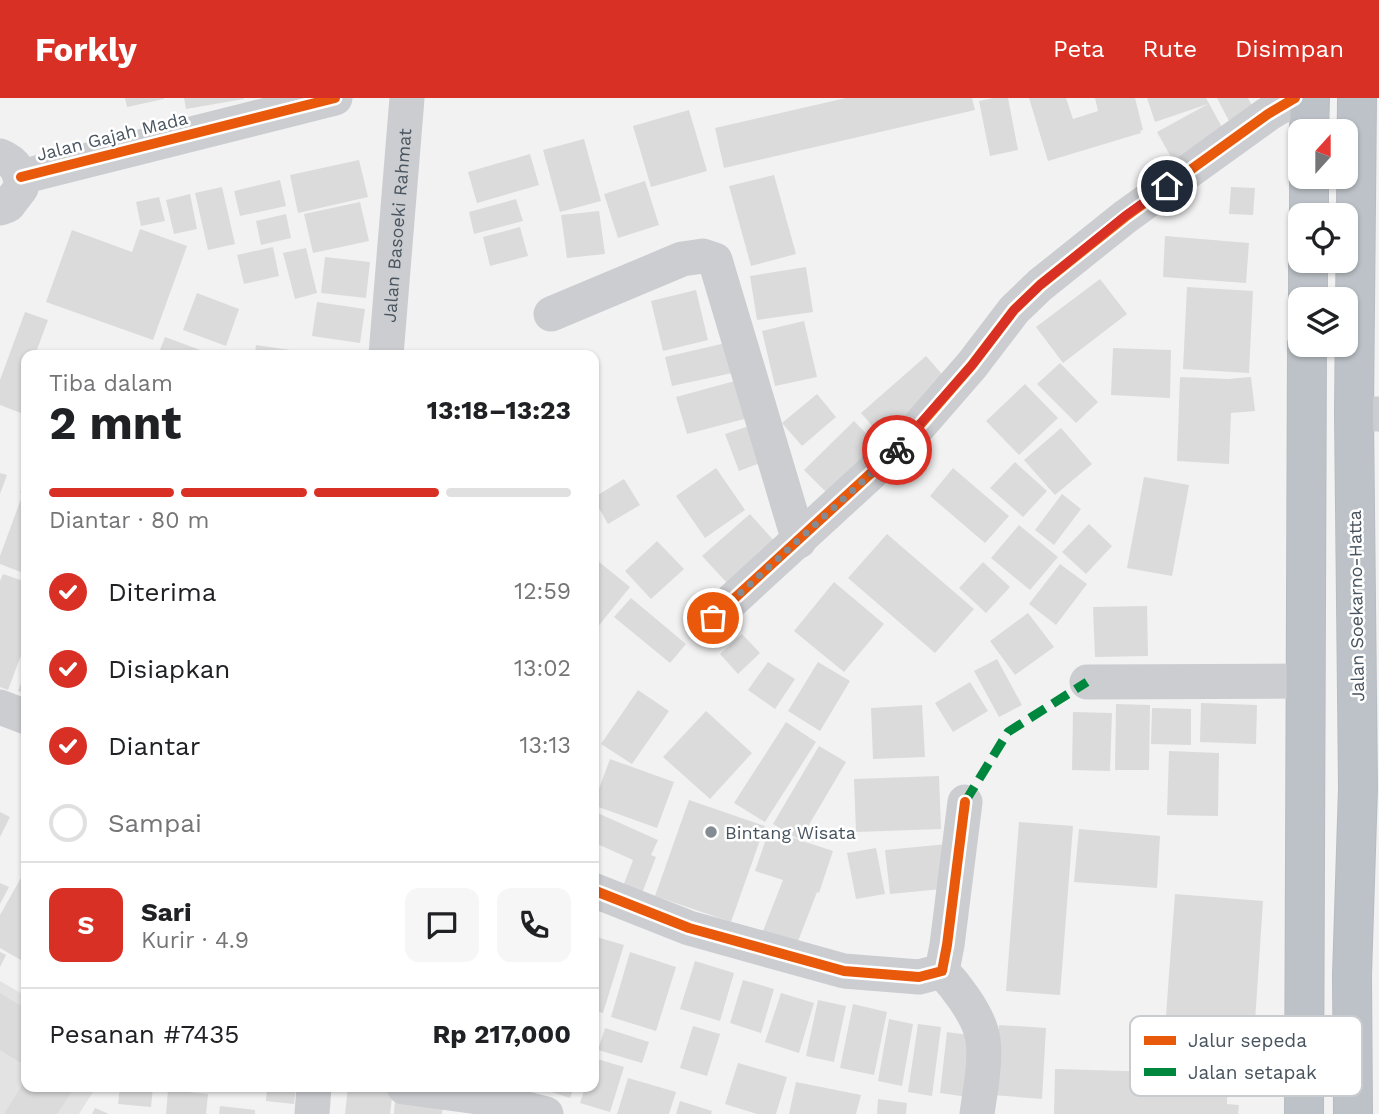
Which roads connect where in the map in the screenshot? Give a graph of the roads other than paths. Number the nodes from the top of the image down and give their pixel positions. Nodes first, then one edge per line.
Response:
1 (335, 98) edge
2 (407, 98) edge
3 (1295, 98) edge
4 (1310, 98) edge
5 (1357, 98) edge
6 (1310, 119) edge
7 (10, 166) edge
8 (0, 208) edge
9 (551, 314) dead end
10 (386, 350) edge
11 (1307, 357) edge
12 (1367, 414) edge
13 (799, 541) junction
14 (713, 618) dead end
15 (1305, 681) junction
16 (1087, 682) dead end
17 (0, 708) edge
18 (21, 715) edge
19 (1306, 787) junction
20 (965, 802) dead end
21 (1365, 811) edge
22 (599, 892) edge
23 (942, 971) junction
24 (1305, 1016) edge
25 (1352, 1016) edge
26 (314, 1092) edge
27 (442, 1092) edge
28 (1304, 1096) edge
29 (1353, 1096) edge
30 (312, 1114) edge
31 (547, 1114) edge
32 (977, 1114) edge
33 (1304, 1114) edge
34 (1353, 1114) edge

1 - 7 street, Jalan Gajah Mada
2 - 10 street, Jalan Basoeki Rahmat
3 - 13 street
4 - 6 highway
5 - 12 highway, Jalan Soekarno-Hatta
7 - 8 street
9 - 13 street
11 - 15 highway
12 - 21 highway, Jalan Soekarno-Hatta
13 - 14 street
15 - 16 street
15 - 19 highway
17 - 18 street
19 - 21 highway
19 - 24 highway
20 - 23 street
21 - 25 highway, Jalan Soekarno-Hatta
22 - 23 street
23 - 32 street
26 - 30 street
27 - 31 street
28 - 33 highway
29 - 34 highway, Jalan Soekarno-Hatta

